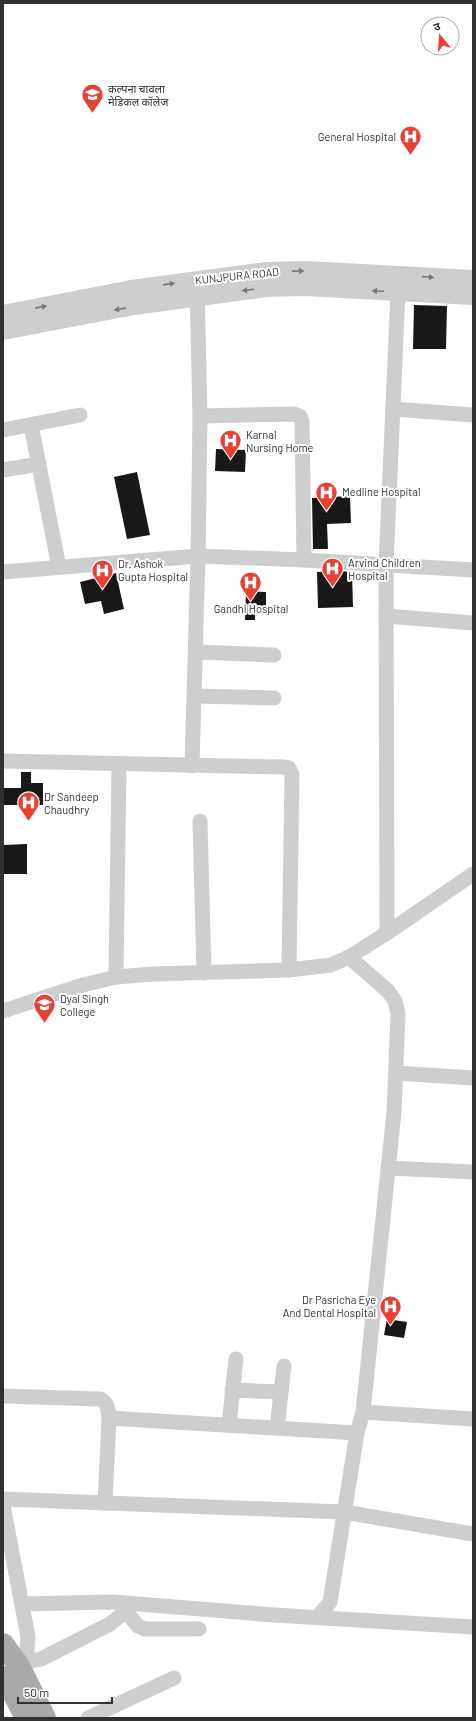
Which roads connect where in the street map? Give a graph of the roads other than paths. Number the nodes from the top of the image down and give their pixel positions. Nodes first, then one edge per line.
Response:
1 (473, 279) edge
2 (197, 288) junction
3 (398, 292) junction
4 (473, 296) edge
5 (3, 314) edge
6 (3, 331) edge
7 (393, 410) junction
8 (473, 414) edge
9 (80, 415) dead end
10 (200, 416) junction
11 (31, 425) junction
12 (3, 430) edge
13 (39, 464) junction
14 (3, 470) edge
15 (198, 556) junction
16 (304, 560) junction
17 (386, 565) junction
18 (59, 567) junction
19 (473, 570) edge
20 (3, 572) edge
21 (386, 616) junction
22 (473, 623) edge
23 (196, 652) junction
24 (274, 655) dead end
25 (195, 696) junction
26 (274, 698) dead end
27 (3, 761) edge
28 (119, 764) junction
29 (192, 766) junction
30 (200, 821) dead end
31 (473, 874) edge
32 (387, 933) junction
33 (349, 957) junction
34 (289, 970) junction
35 (204, 973) junction
36 (116, 977) junction
37 (3, 1010) edge
38 (396, 1073) junction
39 (473, 1078) edge
40 (389, 1168) junction
41 (473, 1172) edge
42 (236, 1359) dead end
43 (284, 1366) dead end
44 (232, 1390) junction
45 (281, 1392) junction
46 (3, 1396) edge
47 (363, 1412) junction
48 (109, 1418) junction
49 (473, 1419) edge
50 (229, 1425) junction
51 (277, 1428) junction
52 (357, 1433) junction
53 (3, 1499) edge
54 (105, 1503) junction
55 (3, 1505) edge
56 (344, 1512) junction
57 (473, 1534) edge
58 (22, 1604) junction
59 (126, 1606) junction
60 (318, 1617) junction
61 (473, 1627) edge
62 (199, 1629) dead end
63 (3, 1644) edge
64 (15, 1667) edge
65 (174, 1678) dead end
66 (26, 1718) edge
67 (45, 1718) edge
68 (88, 1718) edge

2 -> 1 street, KUNJPURA ROAD
3 -> 2 street, KUNJPURA ROAD
5 -> 2 street, KUNJPURA ROAD
2 -> 6 street, KUNJPURA ROAD
2 - 10 street
3 - 4 street, KUNJPURA ROAD
3 - 7 street
7 - 8 street
7 - 17 street
9 - 11 street
10 - 15 street
10 - 16 street
11 - 12 street
11 - 13 street
13 - 14 street
13 - 18 street
15 - 16 street
15 - 18 street
15 - 23 street
16 - 17 street
17 - 19 street
17 - 21 street
18 - 20 street
21 - 22 street
21 - 32 street
23 - 24 street
23 - 25 street
25 - 26 street
25 - 29 street
27 - 28 street
28 - 29 street
28 - 36 street
29 - 34 street
30 - 35 street
31 - 32 street
32 - 33 street
33 - 34 street
33 - 38 street
34 - 35 street
35 - 36 street
36 - 37 street
38 - 39 street
38 - 40 street
40 - 41 street
40 - 47 street
42 - 44 street
43 - 45 street
44 - 45 street
44 - 50 street
45 - 51 street
46 - 48 street
47 - 49 street
47 - 52 street
48 - 50 street
48 - 54 street
50 - 51 street
51 - 52 street
52 - 56 street
53 - 54 street
54 - 56 street
55 - 58 street
56 - 57 street
56 - 60 street
58 - 59 street
58 - 64 street
59 - 60 street
59 - 62 street
59 - 64 street
60 - 61 street
63 - 64 main road
64 - 66 main road
64 - 67 main road
65 - 68 street

